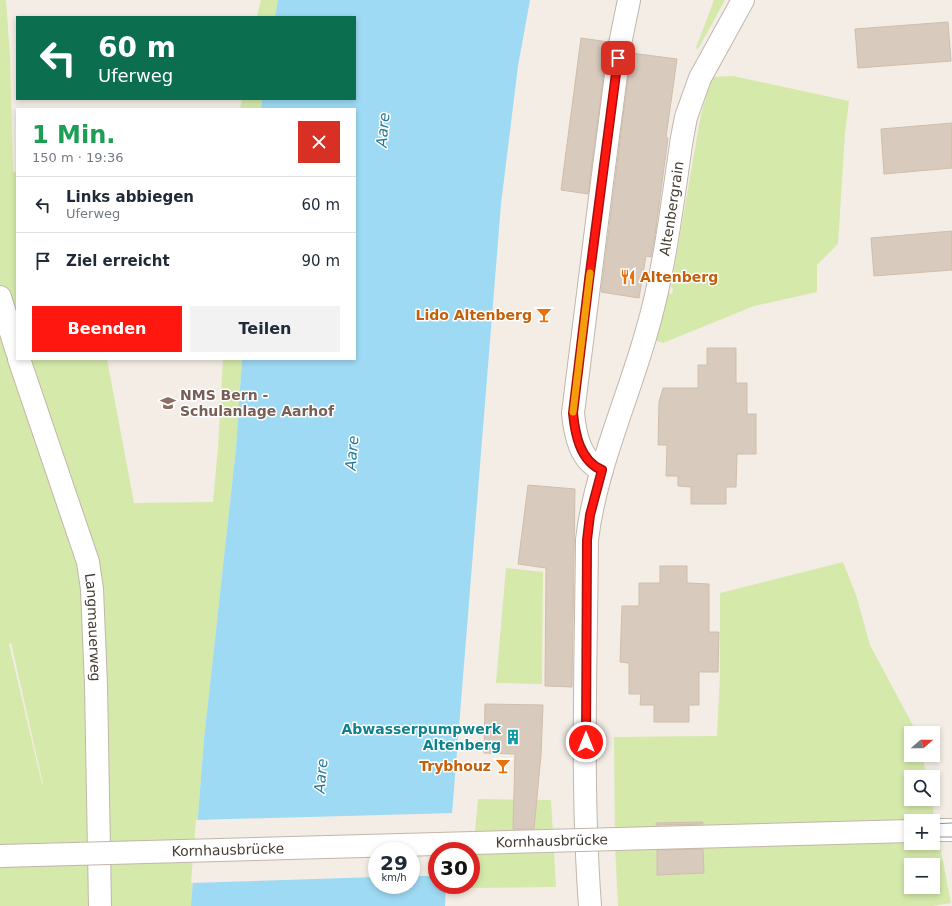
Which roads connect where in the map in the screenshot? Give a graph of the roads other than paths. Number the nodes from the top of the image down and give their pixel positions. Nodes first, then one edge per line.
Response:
1 (629, 0) edge
2 (743, 0) edge
3 (0, 297) edge
4 (16, 349) edge
5 (19, 360) edge
6 (602, 470) junction
7 (940, 830) edge
8 (952, 830) edge
9 (904, 831) edge
10 (0, 856) edge
11 (100, 906) edge
12 (590, 906) edge

1 - 6 street
2 - 6 street, Altenbergrain
3 - 4 street
5 - 11 street, Langmauerweg
6 - 12 street, Altenbergrain
7 - 8 street
9 - 10 street, Kornhausbrücke, bridge

